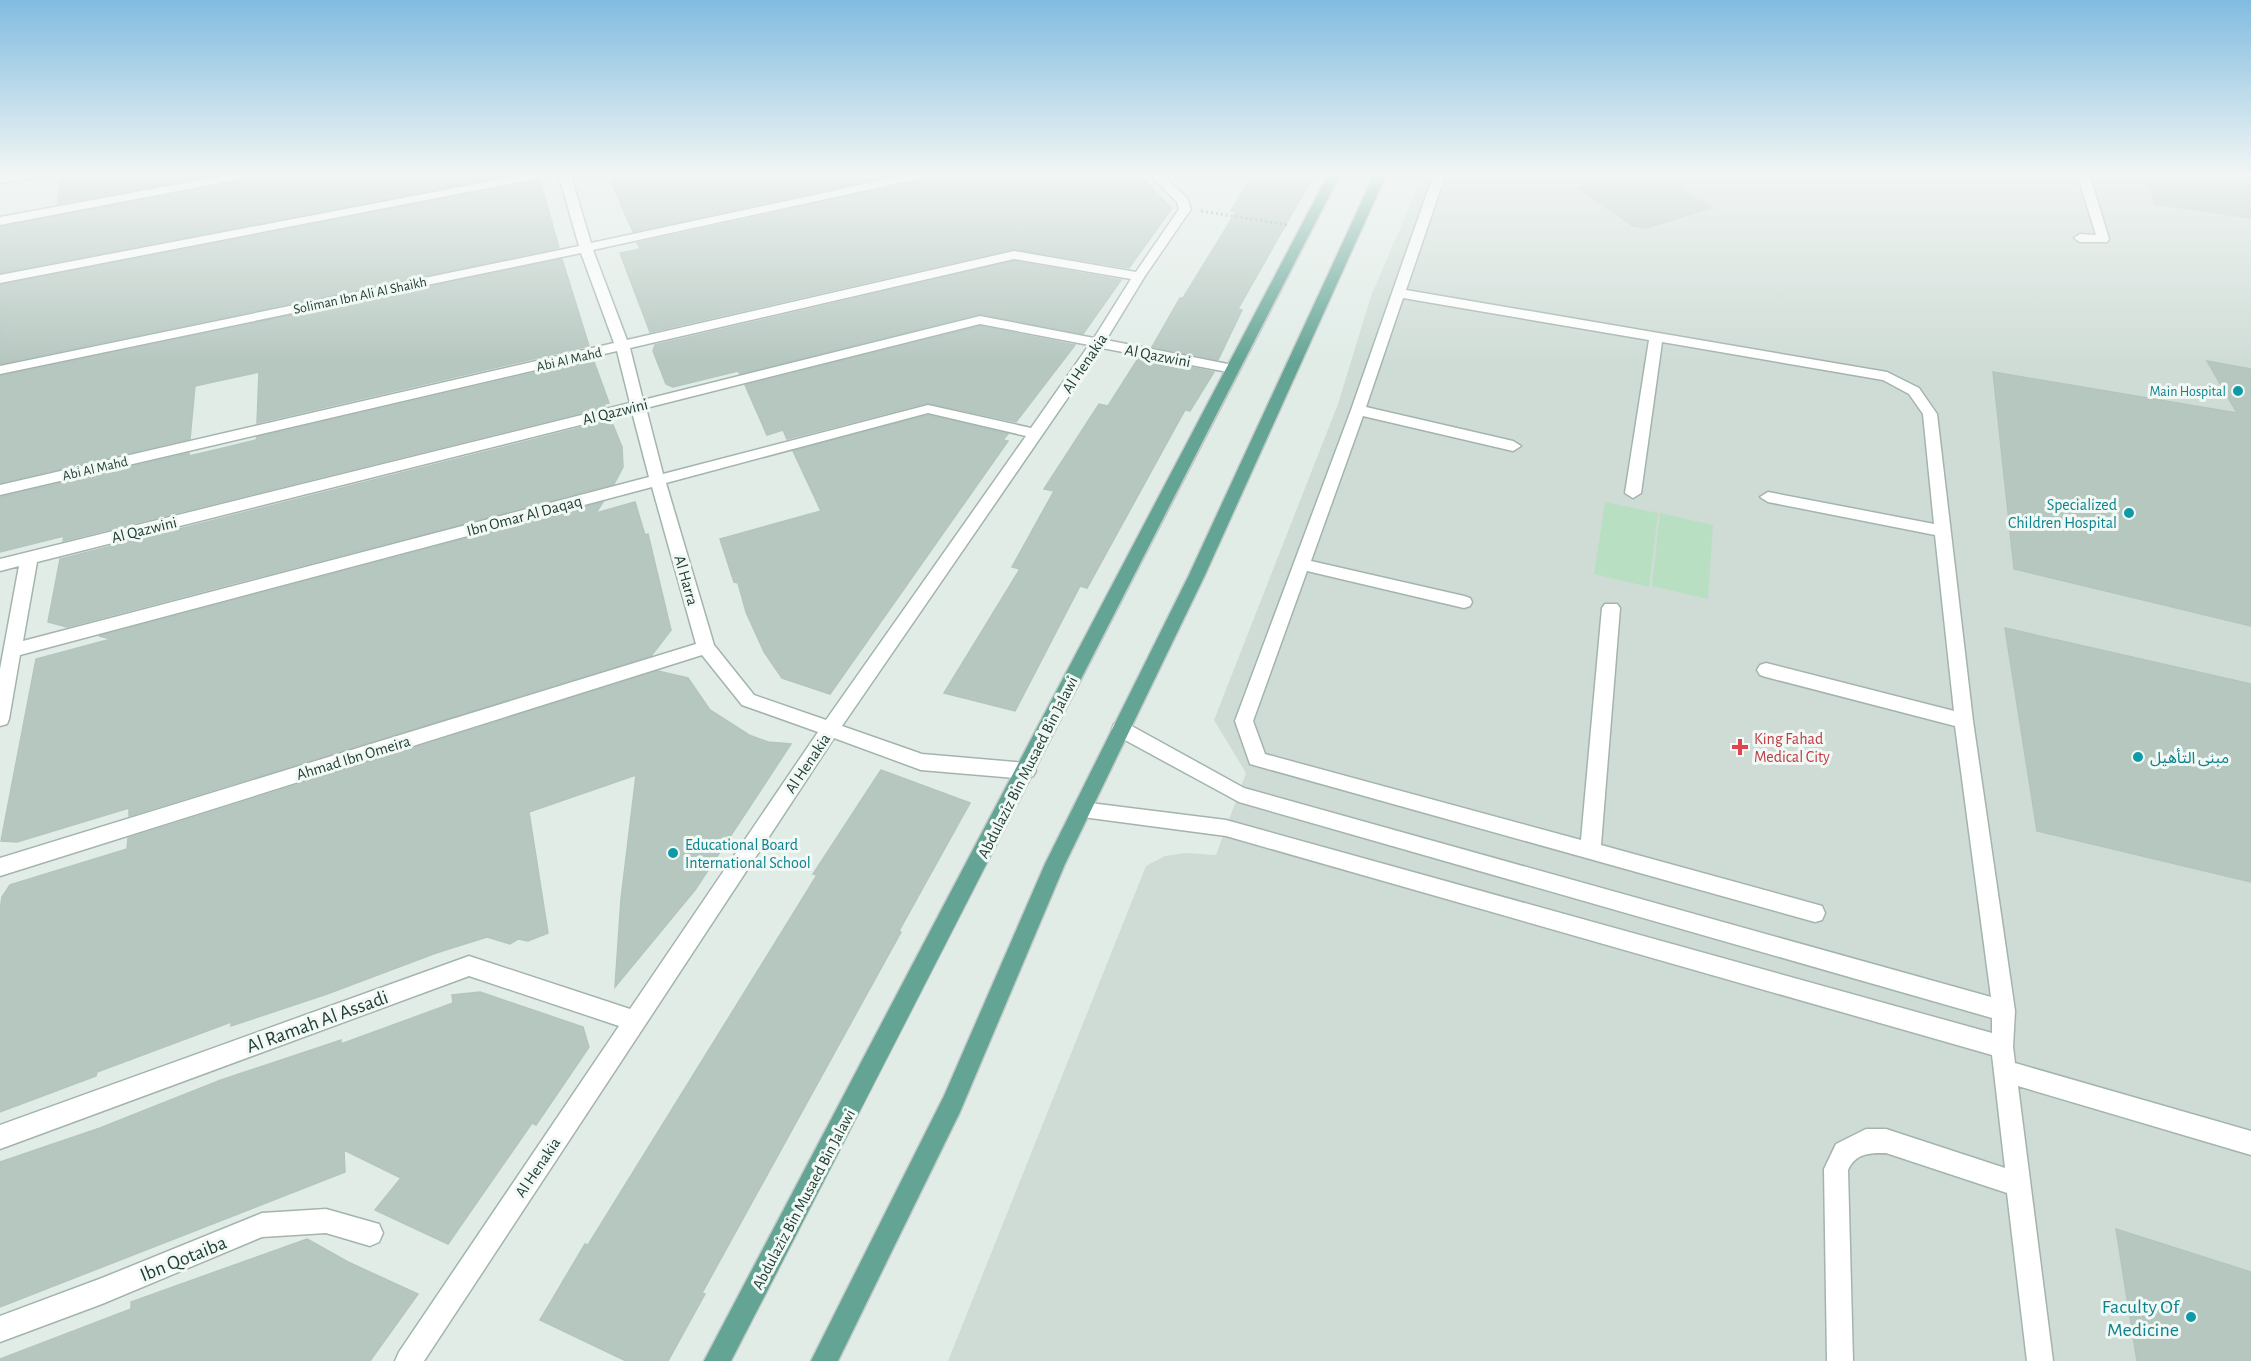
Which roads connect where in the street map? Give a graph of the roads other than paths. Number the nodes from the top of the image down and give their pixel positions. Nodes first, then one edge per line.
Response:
1 (220, 237) edge
2 (583, 237) edge
3 (639, 237) edge
4 (1166, 237) edge
5 (1303, 237) edge
6 (1353, 237) edge
7 (1418, 237) edge
8 (2102, 237) edge
9 (2080, 238) dead end
10 (586, 248) junction
11 (1139, 276) junction
12 (0, 279) edge
13 (1398, 293) junction
14 (1656, 337) junction
15 (1098, 343) junction
16 (622, 346) junction
17 (1233, 369) junction
18 (0, 370) edge
19 (637, 405) junction
20 (1358, 410) junction
21 (1036, 434) junction
22 (1513, 446) dead end
23 (657, 479) junction
24 (0, 490) edge
25 (1633, 493) dead end
26 (1768, 497) dead end
27 (1943, 531) junction
28 (29, 558) junction
29 (1300, 564) junction
30 (0, 565) edge
31 (1464, 602) dead end
32 (1611, 608) dead end
33 (706, 647) junction
34 (14, 650) junction
35 (1766, 670) dead end
36 (0, 719) edge
37 (1964, 721) junction
38 (830, 729) junction
39 (1121, 729) junction
40 (1026, 771) junction
41 (1082, 810) junction
42 (1590, 851) junction
43 (0, 867) edge
44 (1815, 913) dead end
45 (2004, 1011) junction
46 (635, 1021) junction
47 (2003, 1059) junction
48 (0, 1137) edge
49 (2251, 1143) edge
50 (2019, 1185) junction
51 (370, 1233) dead end
52 (0, 1329) edge
53 (408, 1361) edge
54 (717, 1361) edge
55 (824, 1361) edge
56 (1840, 1361) edge
57 (2040, 1361) edge

1 - 12 street
2 - 10 street, Al Harra
3 - 10 street, Soliman Ibn Ali Al Shaikh
4 - 11 street, Al Henakia
5 - 17 main road, Abdulaziz Bin Musaed Bin Jalawi
6 - 39 main road
7 - 13 street
8 - 9 street
10 - 16 street, Al Harra
10 - 18 street, Soliman Ibn Ali Al Shaikh
11 - 15 street, Al Henakia
11 - 16 street, Abi Al Mahd
13 - 14 street
13 - 20 street
14 - 25 street
14 - 27 street
15 - 17 street, Al Qazwini
15 - 19 street, Al Qazwini
15 - 21 street, Al Henakia
16 - 19 street, Al Harra
16 - 24 street, Abi Al Mahd
17 - 40 main road, Abdulaziz Bin Musaed Bin Jalawi
19 - 23 street, Al Harra
19 - 28 street, Al Qazwini
20 - 22 street
20 - 29 street
21 - 23 street, Ibn Omar Al Daqaq
21 - 38 street, Al Henakia
23 - 33 street, Al Harra
23 - 34 street, Ibn Omar Al Daqaq
26 - 27 street
27 - 37 street
28 - 30 street, Al Qazwini
28 - 34 street
29 - 31 street
29 - 42 street
32 - 42 street
33 - 38 street, Al Harra
33 - 43 street, Ahmad Ibn Omeira
34 - 36 street
35 - 37 street
37 - 45 street
38 - 40 street, Al Harra
38 - 46 street, Al Henakia
39 - 41 main road
39 - 45 street
40 - 54 main road, Abdulaziz Bin Musaed Bin Jalawi
41 - 47 street
41 - 55 main road
42 - 44 street
45 - 47 street
46 - 48 street, Al Ramah Al Assadi
46 - 53 street, Al Henakia
47 - 49 street
47 - 50 street
50 - 56 street
50 - 57 street
51 - 52 street, Ibn Qotaiba

